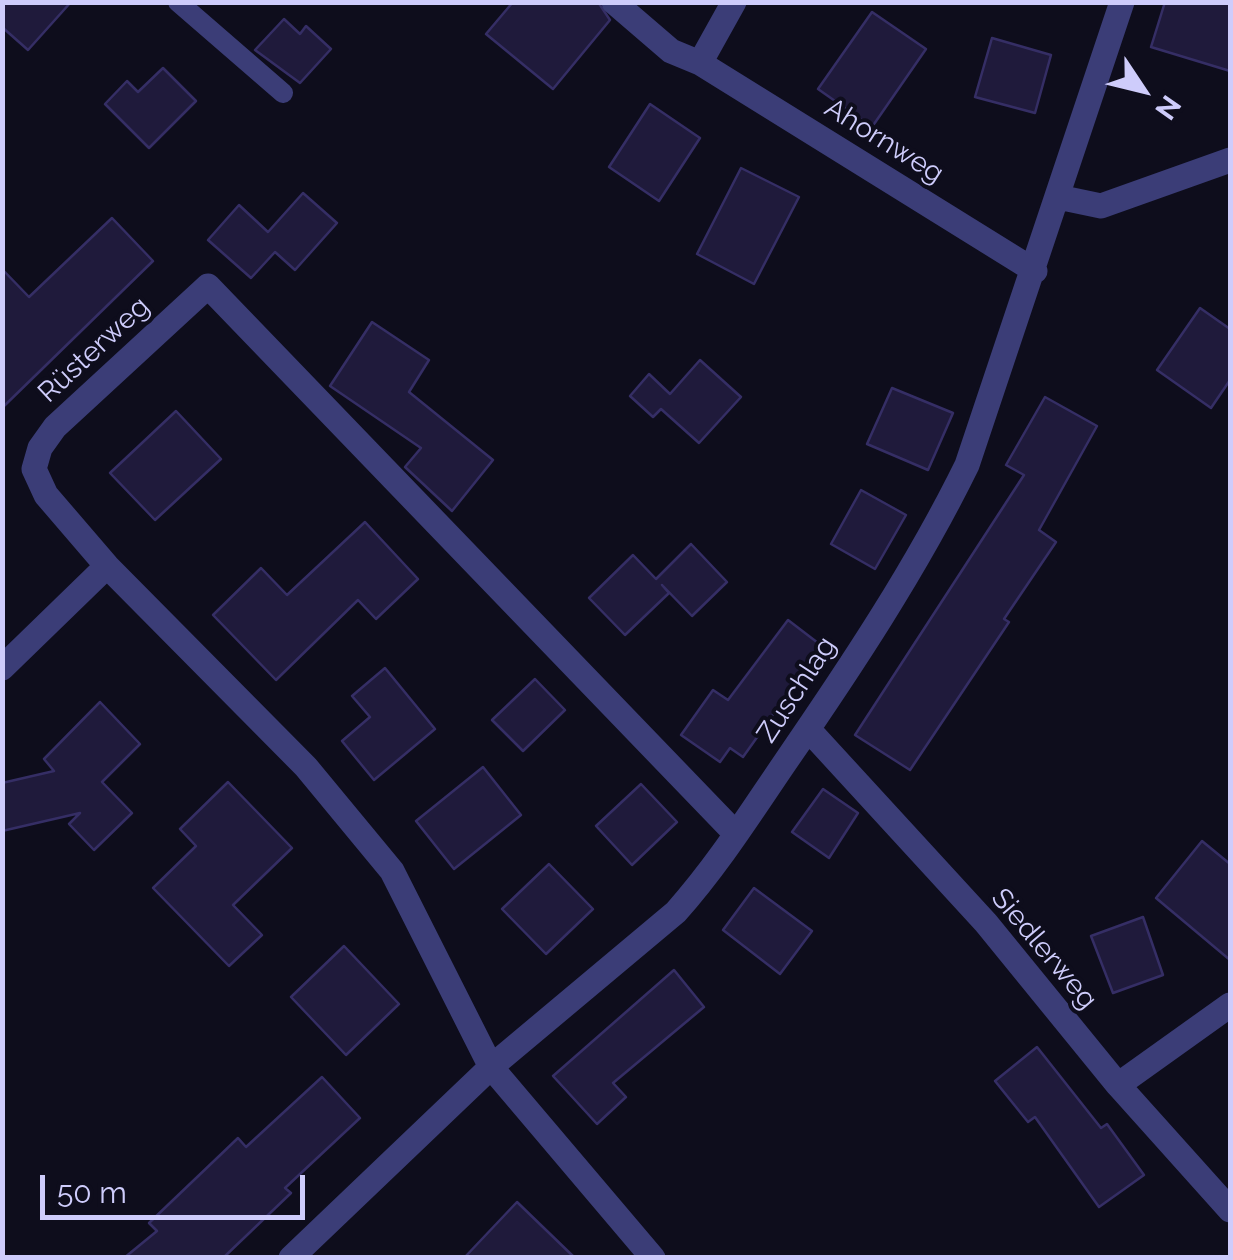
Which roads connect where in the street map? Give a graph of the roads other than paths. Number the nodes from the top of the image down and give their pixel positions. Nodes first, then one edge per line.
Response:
1 (178, 2) edge
2 (614, 2) edge
3 (734, 2) edge
4 (1122, 2) edge
5 (700, 62) junction
6 (282, 93) dead end
7 (1230, 160) edge
8 (1058, 198) junction
9 (1036, 271) junction
10 (107, 566) junction
11 (2, 668) edge
12 (808, 730) junction
13 (736, 834) junction
14 (1230, 1005) edge
15 (491, 1067) junction
16 (1118, 1085) junction
17 (1230, 1210) edge
18 (291, 1258) edge
19 (653, 1258) edge

1 - 6 lane
2 - 5 street, Ahornweg
3 - 5 street
4 - 8 street, Zuschlag
5 - 9 street, Ahornweg
7 - 8 street
8 - 9 street, Zuschlag
9 - 12 street, Zuschlag
10 - 11 street
10 - 13 street, Rüsterweg
10 - 15 street, Rüsterweg
12 - 13 street, Zuschlag
12 - 16 street, Siedlerweg
13 - 15 street, Zuschlag
14 - 16 street
15 - 18 street, Zuschlag
15 - 19 street, Rüsterweg
16 - 17 street, Siedlerweg

